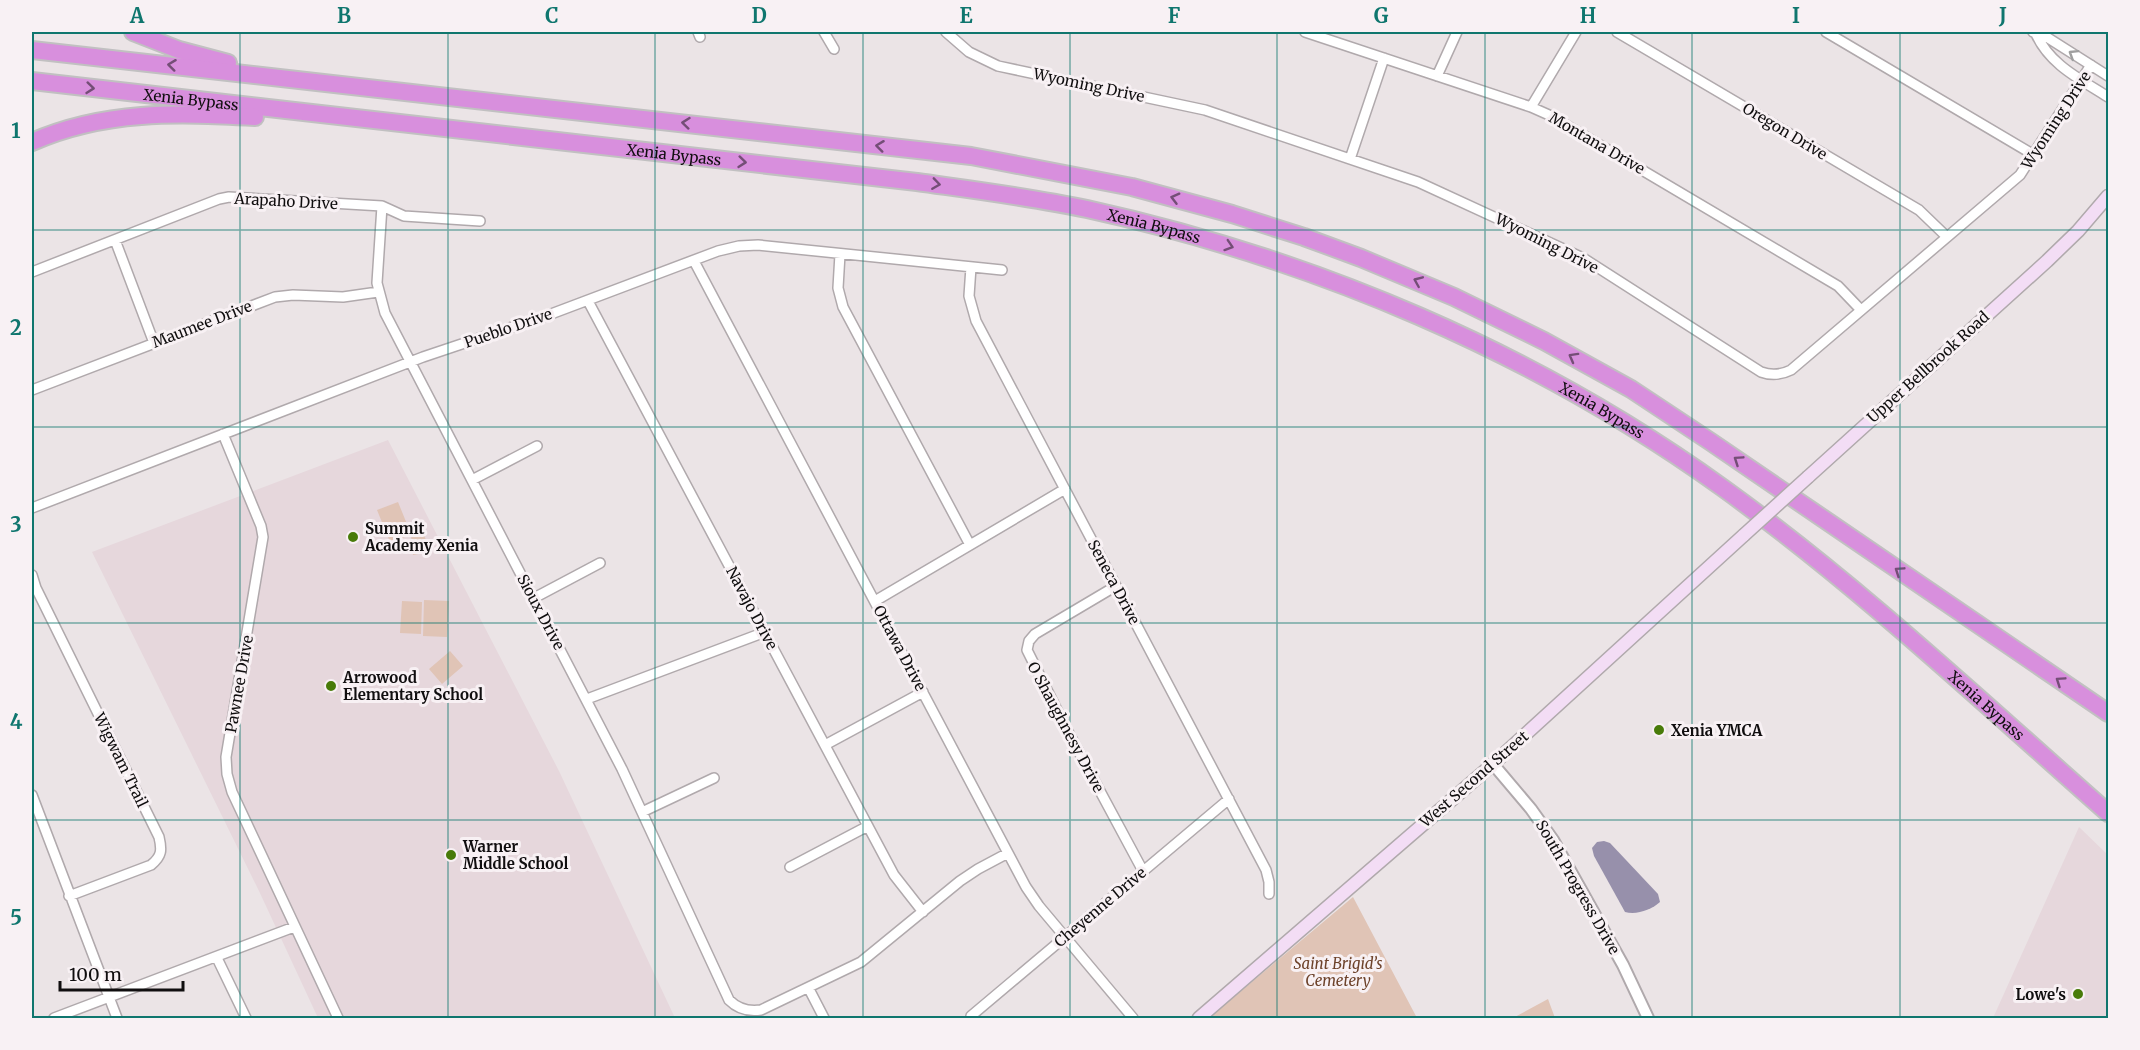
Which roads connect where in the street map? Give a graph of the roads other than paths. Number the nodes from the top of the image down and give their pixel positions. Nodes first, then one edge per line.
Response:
1 (133, 32) edge
2 (824, 32) edge
3 (946, 32) edge
4 (1305, 32) edge
5 (1457, 32) edge
6 (1576, 32) edge
7 (1617, 32) edge
8 (1826, 32) edge
9 (2034, 33) edge
10 (834, 49) dead end
11 (32, 50) edge
12 (1384, 58) junction
13 (2091, 65) junction
14 (1437, 76) junction
15 (2109, 76) edge
16 (2082, 80) junction
17 (32, 81) edge
18 (2109, 97) edge
19 (501, 103) junction
20 (1531, 107) junction
21 (32, 142) edge
22 (619, 148) junction
23 (2034, 155) junction
24 (1350, 159) junction
25 (2109, 196) edge
26 (382, 206) junction
27 (480, 221) dead end
28 (1947, 237) junction
29 (115, 240) junction
30 (840, 254) junction
31 (694, 261) junction
32 (971, 267) junction
33 (1002, 270) dead end
34 (32, 272) edge
35 (378, 291) junction
36 (588, 301) junction
37 (1862, 310) junction
38 (154, 343) junction
39 (410, 362) junction
40 (32, 390) edge
41 (223, 434) junction
42 (537, 446) dead end
43 (472, 480) junction
44 (1065, 489) junction
45 (32, 508) edge
46 (1744, 535) joint
47 (970, 545) junction
48 (600, 563) dead end
49 (32, 575) edge
50 (1116, 586) junction
51 (534, 598) junction
52 (875, 601) junction
53 (765, 632) junction
54 (923, 692) junction
55 (587, 699) junction
56 (2109, 714) edge
57 (825, 745) junction
58 (1493, 764) junction
59 (714, 778) dead end
60 (32, 795) edge
61 (1229, 799) junction
62 (642, 812) junction
63 (2109, 813) edge
64 (868, 826) junction
65 (1008, 853) junction
66 (790, 867) dead end
67 (1143, 871) junction
68 (1269, 894) dead end
69 (69, 896) junction
70 (923, 912) junction
71 (294, 927) junction
72 (1064, 937) junction
73 (217, 958) junction
74 (809, 989) junction
75 (108, 998) junction
76 (971, 1016) dead end
77 (54, 1018) edge
78 (117, 1018) edge
79 (246, 1018) edge
80 (338, 1018) edge
81 (824, 1018) edge
82 (1133, 1018) edge
83 (1199, 1018) edge
84 (1648, 1018) edge

1 - 19 highway
2 - 10 street
3 - 24 street, Wyoming Drive
4 - 12 street, Montana Drive
5 - 14 street
6 - 20 street
7 - 28 street, Oregon Drive
8 - 23 street
13 -> 9 street
9 - 16 street
19 -> 11 highway, Xenia Bypass
12 - 14 street, Montana Drive
12 - 24 street
13 - 15 street
13 - 16 street, Wyoming Drive
14 - 20 street, Montana Drive
16 - 18 street
16 - 23 street, Wyoming Drive
17 -> 22 highway, Xenia Bypass
56 -> 19 highway, Xenia Bypass
20 - 37 street, Montana Drive
21 - 22 highway
22 -> 63 highway, Xenia Bypass
23 - 28 street, Wyoming Drive
24 - 37 street, Wyoming Drive
25 - 46 main road, Upper Bellbrook Road, bridge
26 - 27 street, Arapaho Drive
26 - 29 street, Arapaho Drive
26 - 35 street, Sioux Drive
28 - 37 street, Wyoming Drive
29 - 34 street, Arapaho Drive
29 - 38 street
30 - 31 street, Pueblo Drive
30 - 32 street, Pueblo Drive
30 - 47 street
31 - 36 street, Pueblo Drive
31 - 52 street, Ottawa Drive
32 - 33 street, Pueblo Drive
32 - 44 street, Seneca Drive
35 - 38 street, Maumee Drive
35 - 39 street, Sioux Drive
36 - 39 street, Pueblo Drive
36 - 53 street, Navajo Drive
38 - 40 street, Maumee Drive
39 - 41 street, Pueblo Drive
39 - 43 street, Sioux Drive
41 - 45 street, Pueblo Drive
41 - 71 street, Pawnee Drive
42 - 43 street
43 - 51 street, Sioux Drive
44 - 47 street
44 - 50 street, Seneca Drive
46 - 58 main road, West Second Street
47 - 52 street
48 - 51 street
49 - 69 street, Wigwam Trail
50 - 61 street, Seneca Drive
50 - 67 street, O Shaughnesy Drive
51 - 55 street, Sioux Drive
52 - 54 street, Ottawa Drive
53 - 55 street
53 - 57 street, Navajo Drive
54 - 57 street
54 - 65 street, Ottawa Drive
55 - 62 street, Sioux Drive
57 - 64 street, Navajo Drive
58 - 83 main road, West Second Street
58 - 84 street, South Progress Drive
59 - 62 street
60 - 69 street
61 - 67 street, Cheyenne Drive
61 - 68 street, Seneca Drive
62 - 74 street, Sioux Drive
64 - 66 street
64 - 70 street, Navajo Drive
65 - 70 street
65 - 72 street, Ottawa Drive
67 - 72 street, Cheyenne Drive
69 - 75 street
70 - 74 street
71 - 73 street
71 - 80 street, Pawnee Drive
72 - 76 street, Cheyenne Drive
72 - 82 street, Ottawa Drive
73 - 75 street
73 - 79 street
74 - 81 street
75 - 77 street
75 - 78 street

